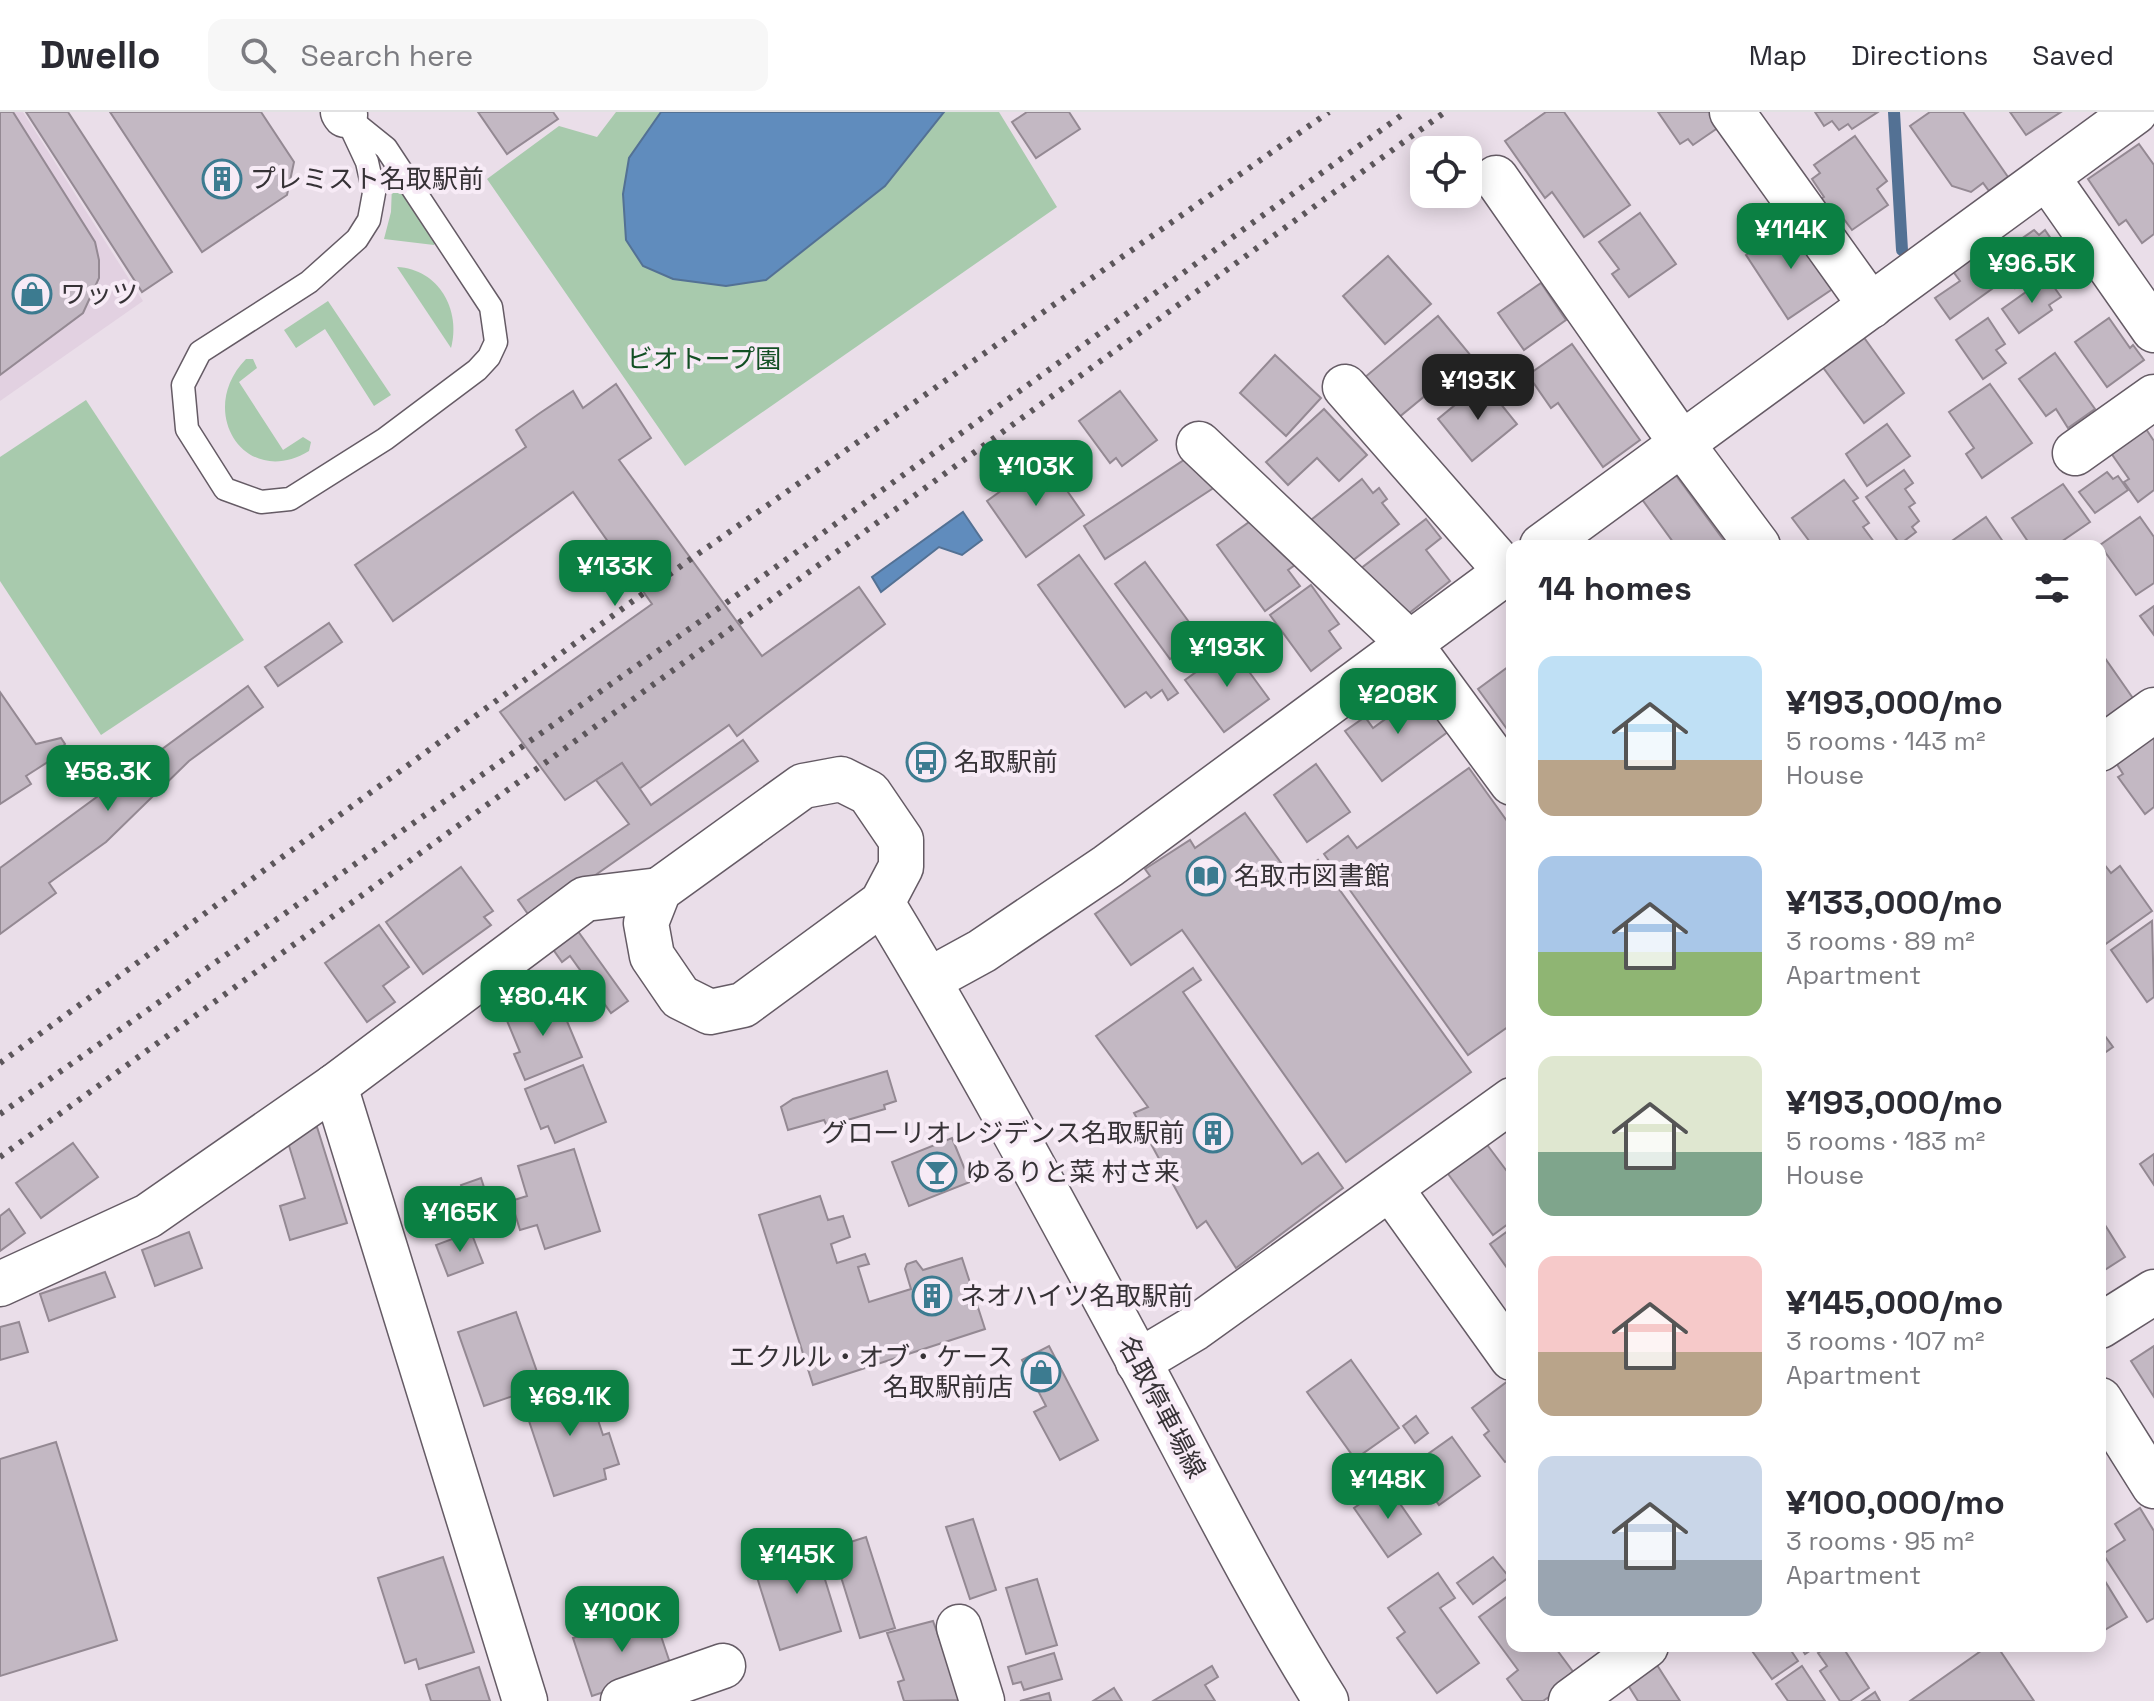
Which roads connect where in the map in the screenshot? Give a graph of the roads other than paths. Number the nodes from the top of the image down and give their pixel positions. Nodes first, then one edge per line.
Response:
1 (1732, 112) edge
2 (344, 113) edge
3 (2109, 120) edge
4 (2047, 177) junction
5 (1496, 178) dead end
6 (1871, 306) junction
7 (2154, 330) edge
8 (1345, 387) dead end
9 (2154, 397) edge
10 (1199, 444) dead end
11 (1682, 444) junction
12 (2075, 453) dead end
13 (1550, 540) edge
14 (1754, 540) edge
15 (1506, 567) edge
16 (1506, 572) edge
17 (1409, 643) junction
18 (2154, 710) edge
19 (2106, 745) edge
20 (1506, 775) edge
21 (659, 890) junction
22 (882, 903) junction
23 (929, 980) junction
24 (335, 1086) junction
25 (1506, 1104) edge
26 (1391, 1189) junction
27 (0, 1284) edge
28 (2154, 1292) edge
29 (2106, 1322) edge
30 (1506, 1350) edge
31 (1138, 1362) junction
32 (2106, 1410) edge
33 (2154, 1486) edge
34 (959, 1627) dead end
35 (1638, 1652) edge
36 (723, 1666) dead end
37 (525, 1701) edge
38 (623, 1701) edge
39 (982, 1701) edge
40 (1326, 1701) edge
41 (1571, 1701) edge

1 - 6 street
2 - 2 lane
3 - 4 street
4 - 6 street
4 - 7 street
5 - 11 street
6 - 11 street
8 - 15 street
9 - 12 street
10 - 17 street
11 - 13 street
11 - 14 street
16 - 17 street
17 - 20 street
17 - 23 street
18 - 19 street
21 - 22 street
21 - 22 street
21 - 24 street
22 - 23 street, 名取停車場線
23 - 31 street, 名取停車場線
24 - 27 street
24 - 37 street
25 - 26 street
26 - 30 street
26 - 31 street
28 - 29 street
31 - 40 street, 名取停車場線
32 - 33 street
34 - 39 street
35 - 41 street
36 - 38 street

